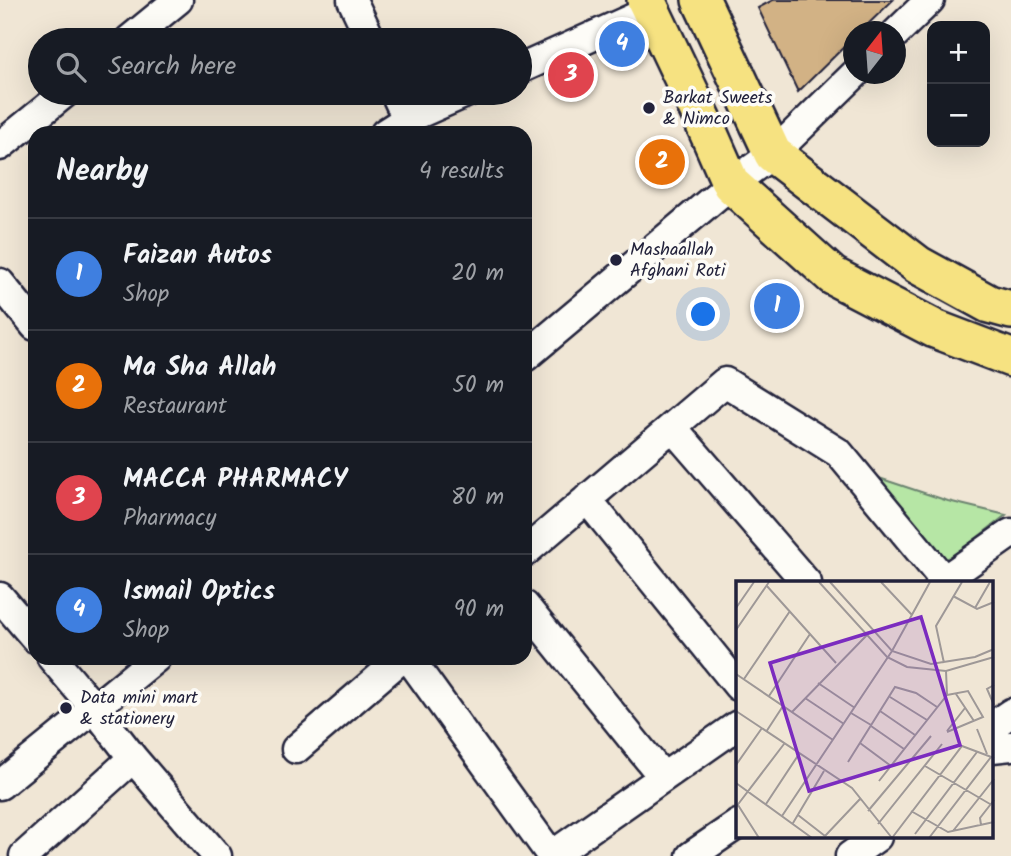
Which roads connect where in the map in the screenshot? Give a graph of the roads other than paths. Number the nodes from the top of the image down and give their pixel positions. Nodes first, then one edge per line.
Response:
1 (178, 0) edge
2 (352, 0) edge
3 (701, 0) edge
4 (930, 0) edge
5 (648, 5) edge
6 (906, 23) edge
7 (144, 28) edge
8 (365, 28) edge
9 (532, 63) edge
10 (845, 84) edge
11 (50, 105) edge
12 (395, 105) edge
13 (441, 105) edge
14 (396, 126) edge
15 (0, 146) edge
16 (773, 154) junction
17 (731, 184) junction
18 (1, 286) edge
19 (1011, 310) edge
20 (28, 318) edge
21 (532, 351) edge
22 (1011, 358) edge
23 (672, 427) junction
24 (587, 499) junction
25 (1011, 533) edge
26 (532, 546) edge
27 (805, 581) edge
28 (942, 581) edge
29 (4, 610) edge
30 (532, 615) edge
31 (28, 632) edge
32 (58, 665) edge
33 (147, 665) edge
34 (394, 665) edge
35 (414, 665) edge
36 (736, 684) edge
37 (94, 708) junction
38 (1011, 713) edge
39 (736, 725) edge
40 (993, 725) edge
41 (1011, 746) edge
42 (993, 748) edge
43 (296, 749) dead end
44 (133, 758) junction
45 (663, 777) junction
46 (0, 785) edge
47 (736, 825) edge
48 (876, 838) edge
49 (24, 856) edge
50 (217, 856) edge
51 (551, 856) edge
52 (691, 856) edge
53 (850, 856) edge

1 - 7 street
2 - 8 street
3 - 16 main road
4 - 6 street
5 - 9 street
5 - 17 main road
10 - 16 street
11 - 15 street
12 - 14 street
13 - 14 street
16 - 17 street
16 - 19 main road
17 - 21 street
17 - 22 main road
18 - 20 street
23 - 24 street
23 - 27 street
23 - 28 street
24 - 26 street
24 - 36 street
25 - 28 street
29 - 31 street
30 - 45 street
32 - 37 street
33 - 37 street
34 - 43 street
35 - 51 street
37 - 44 street
37 - 46 street
38 - 40 street
39 - 45 street
41 - 42 street
44 - 49 street
44 - 50 street
45 - 51 street
47 - 52 street
48 - 53 street

